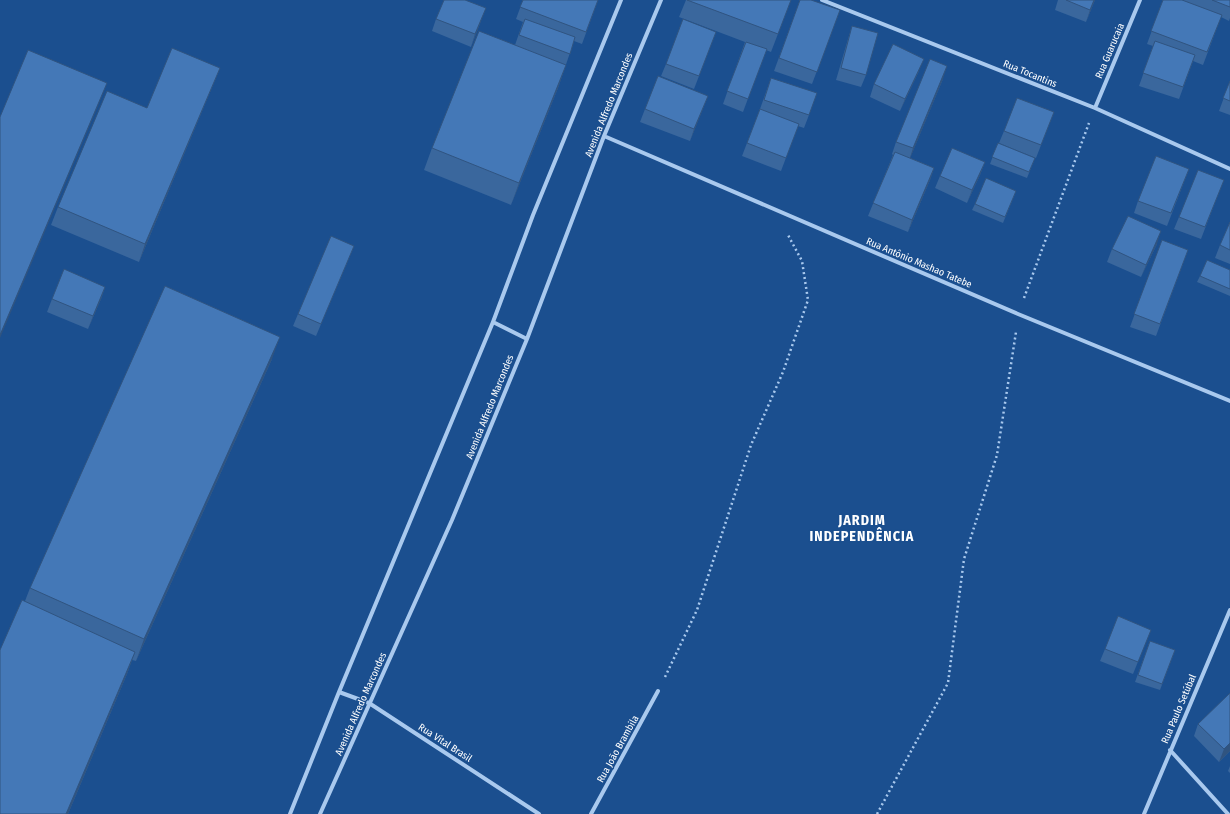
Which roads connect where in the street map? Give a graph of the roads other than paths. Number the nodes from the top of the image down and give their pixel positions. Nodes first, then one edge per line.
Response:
1 (621, 0) edge
2 (661, 0) edge
3 (822, 0) edge
4 (1140, 0) edge
5 (1095, 108) junction
6 (604, 136) junction
7 (1230, 168) edge
8 (494, 322) junction
9 (527, 339) junction
10 (1230, 401) edge
11 (1230, 610) edge
12 (658, 691) road end
13 (339, 692) junction
14 (369, 704) junction
15 (1170, 750) junction
16 (290, 814) edge
17 (320, 814) edge
18 (539, 814) edge
19 (591, 814) edge
20 (1144, 814) edge
21 (1228, 814) edge

1 - 8 street
2 - 6 street, Avenida Alfredo Marcondes
3 - 5 street, Rua Tocantins
4 - 5 street, Rua Guarucaia
5 - 7 street, Rua Tocantins
6 - 9 street, Avenida Alfredo Marcondes
6 - 10 street, Rua Antônio Mashao Tatebe
8 - 9 street
8 - 13 street
9 - 14 street, Avenida Alfredo Marcondes
11 - 15 street, Rua Paulo Setúbal
12 - 19 street, Rua João Brambila
13 - 14 street, Rua Vital Brasil
13 - 16 street
14 - 17 street, Avenida Alfredo Marcondes
14 - 18 street, Rua Vital Brasil
15 - 20 street, Rua Paulo Setúbal
15 - 21 street

